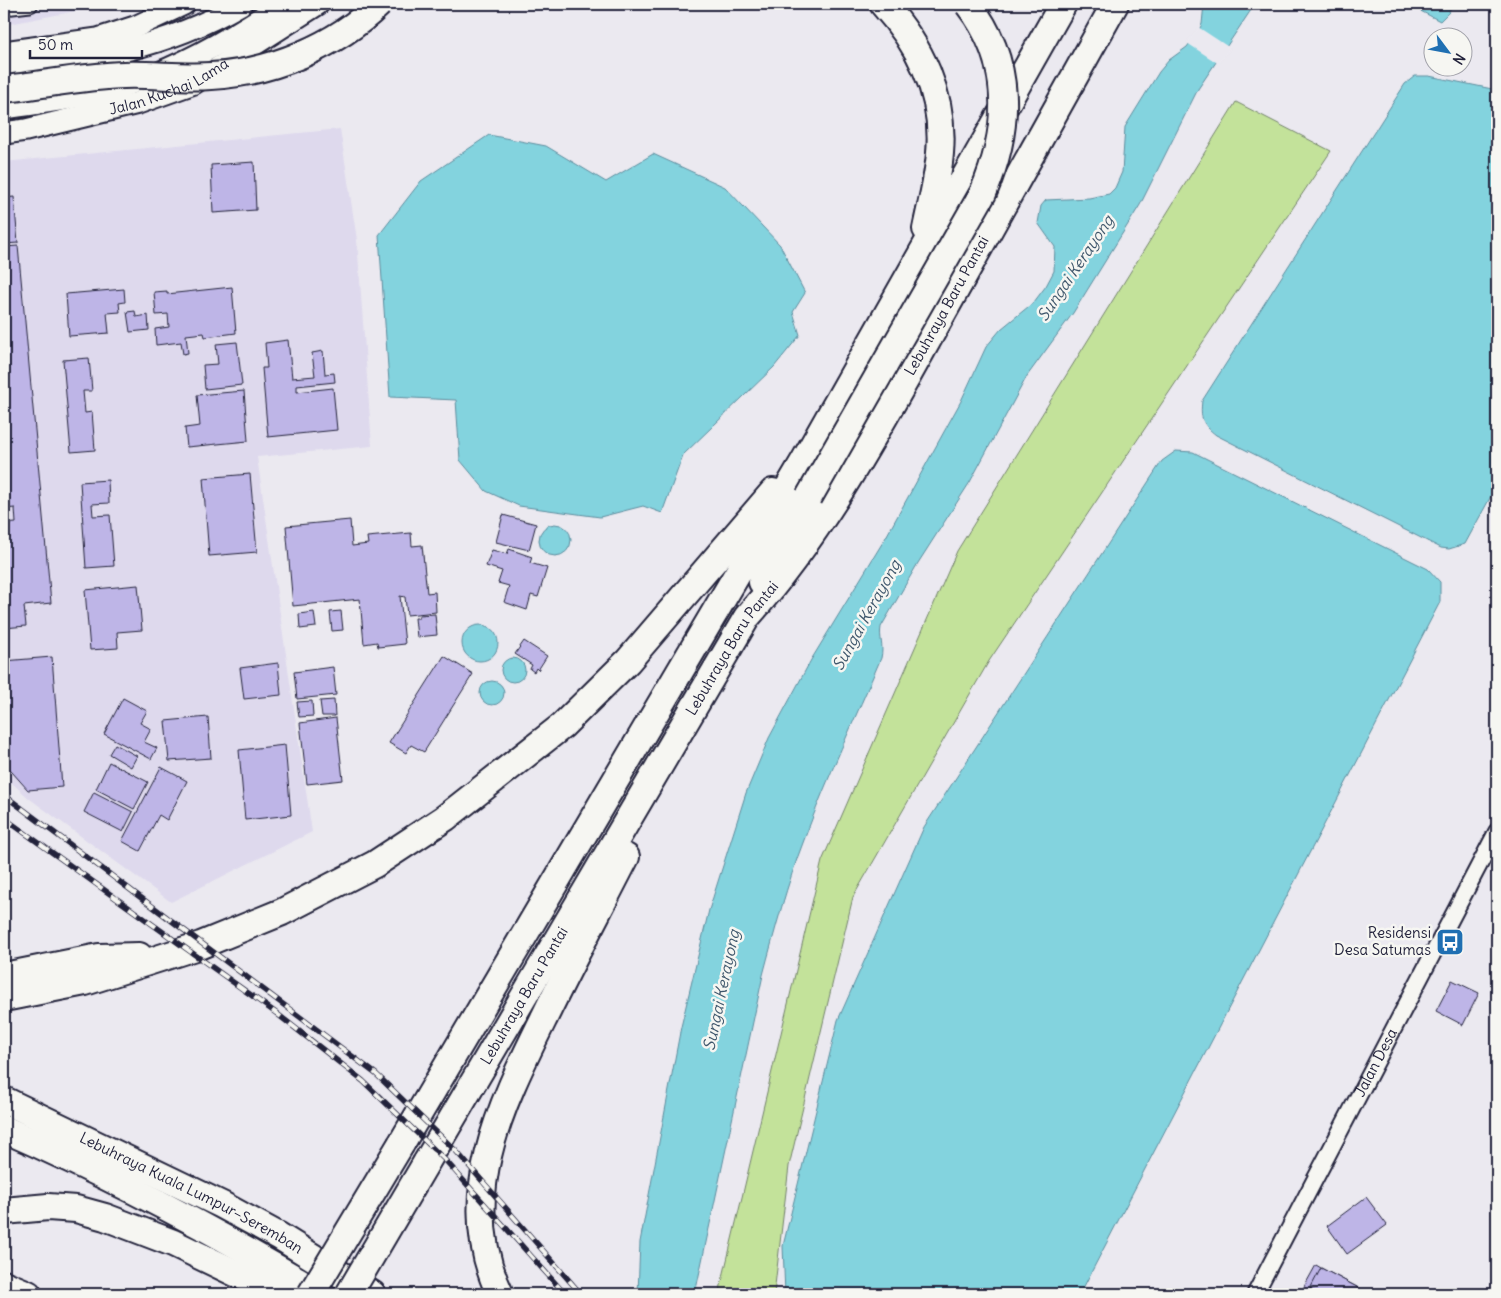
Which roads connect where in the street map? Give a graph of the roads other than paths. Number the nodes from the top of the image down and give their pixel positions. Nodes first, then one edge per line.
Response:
1 (30, 4) edge
2 (184, 4) edge
3 (241, 4) edge
4 (282, 4) edge
5 (318, 4) edge
6 (378, 4) edge
7 (883, 4) edge
8 (968, 4) edge
9 (1063, 4) edge
10 (1115, 4) edge
11 (4, 7) edge
12 (4, 52) edge
13 (4, 69) edge
14 (4, 89) edge
15 (4, 108) edge
16 (4, 133) edge
17 (922, 251) junction
18 (804, 461) junction
19 (747, 617) junction
20 (643, 794) junction
21 (1497, 831) edge
22 (172, 954) junction
23 (4, 976) edge
24 (4, 998) edge
25 (4, 1100) edge
26 (4, 1129) edge
27 (4, 1211) edge
28 (264, 1260) junction
29 (4, 1284) edge
30 (28, 1294) edge
31 (279, 1294) edge
32 (310, 1294) edge
33 (321, 1294) edge
34 (349, 1294) edge
35 (372, 1294) edge
36 (500, 1294) edge
37 (1255, 1294) edge

1 - 11 street
2 - 12 main road
3 - 13 main road
4 - 15 main road, Jalan Kuchai Lama, bridge
5 - 16 main road, Jalan Kuchai Lama
6 - 14 highway, bridge
7 - 17 highway
8 - 19 highway, bridge
9 - 17 highway
10 - 19 highway, Lebuhraya Baru Pantai
17 - 18 highway
18 - 22 highway
18 - 32 highway, bridge
19 - 20 highway, Lebuhraya Baru Pantai
20 - 34 highway, Lebuhraya Baru Pantai, bridge
20 - 36 highway
21 - 37 street, Jalan Desa
22 - 23 highway
22 - 24 highway
25 - 35 highway, Lebuhraya Kuala Lumpur–Seremban
26 - 28 highway, Lebuhraya Kuala Lumpur–Seremban
27 - 31 highway
28 - 32 highway
28 - 33 highway, Lebuhraya Kuala Lumpur–Seremban
29 - 30 highway

